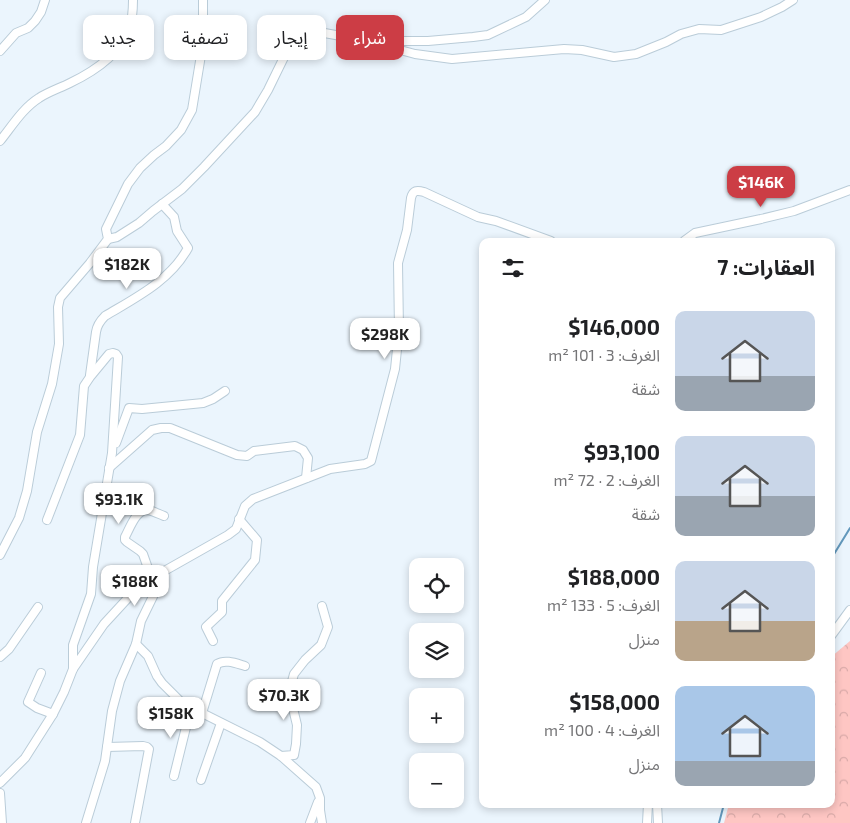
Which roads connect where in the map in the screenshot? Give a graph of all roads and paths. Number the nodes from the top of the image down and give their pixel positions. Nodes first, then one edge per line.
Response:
1 (45, 0) edge
2 (134, 0) edge
3 (202, 0) edge
4 (545, 0) edge
5 (793, 0) edge
6 (336, 35) edge
7 (404, 41) edge
8 (0, 51) edge
9 (404, 51) edge
10 (0, 141) edge
11 (850, 190) edge
12 (162, 204) junction
13 (543, 238) edge
14 (688, 238) edge
15 (108, 239) junction
16 (90, 377) junction
17 (225, 391) dead end
18 (112, 453) junction
19 (109, 468) junction
20 (306, 478) junction
21 (164, 516) dead end
22 (47, 520) dead end
23 (239, 520) junction
24 (0, 555) edge
25 (150, 574) junction
26 (159, 574) junction
27 (322, 606) dead end
28 (38, 607) dead end
29 (850, 610) edge
30 (835, 631) edge
31 (213, 641) dead end
32 (136, 644) junction
33 (0, 657) edge
34 (245, 666) dead end
35 (73, 670) junction
36 (41, 673) dead end
37 (191, 707) junction
38 (202, 713) junction
39 (53, 714) junction
40 (221, 723) junction
41 (107, 747) junction
42 (281, 756) junction
43 (174, 776) dead end
44 (201, 780) dead end
45 (0, 783) edge
46 (0, 793) edge
47 (320, 798) junction
48 (648, 808) edge
49 (657, 808) edge
50 (2, 823) edge
51 (86, 823) edge
52 (135, 823) edge
53 (310, 823) edge
54 (322, 823) edge
55 (647, 823) edge
56 (658, 823) edge

1 - 8 street
2 - 10 street
3 - 15 street
4 - 7 street
5 - 9 street
6 - 12 street
11 - 14 street
12 - 15 street
12 - 16 street
13 - 20 street
15 - 24 street
16 - 18 street
16 - 22 street
17 - 18 street
18 - 19 street
19 - 20 street
19 - 35 street
20 - 23 street
21 - 25 street
23 - 26 street
23 - 31 street
25 - 26 street
25 - 35 street
26 - 32 street
27 - 42 street
28 - 33 street
29 - 30 street
32 - 37 street
32 - 41 street
34 - 38 street
35 - 39 street
36 - 39 street
37 - 38 street
37 - 43 street
38 - 40 street
39 - 45 street
40 - 42 street
40 - 44 street
41 - 51 street
41 - 52 street
42 - 47 street
46 - 50 street
47 - 53 street
47 - 54 street
48 - 55 street
49 - 56 street

